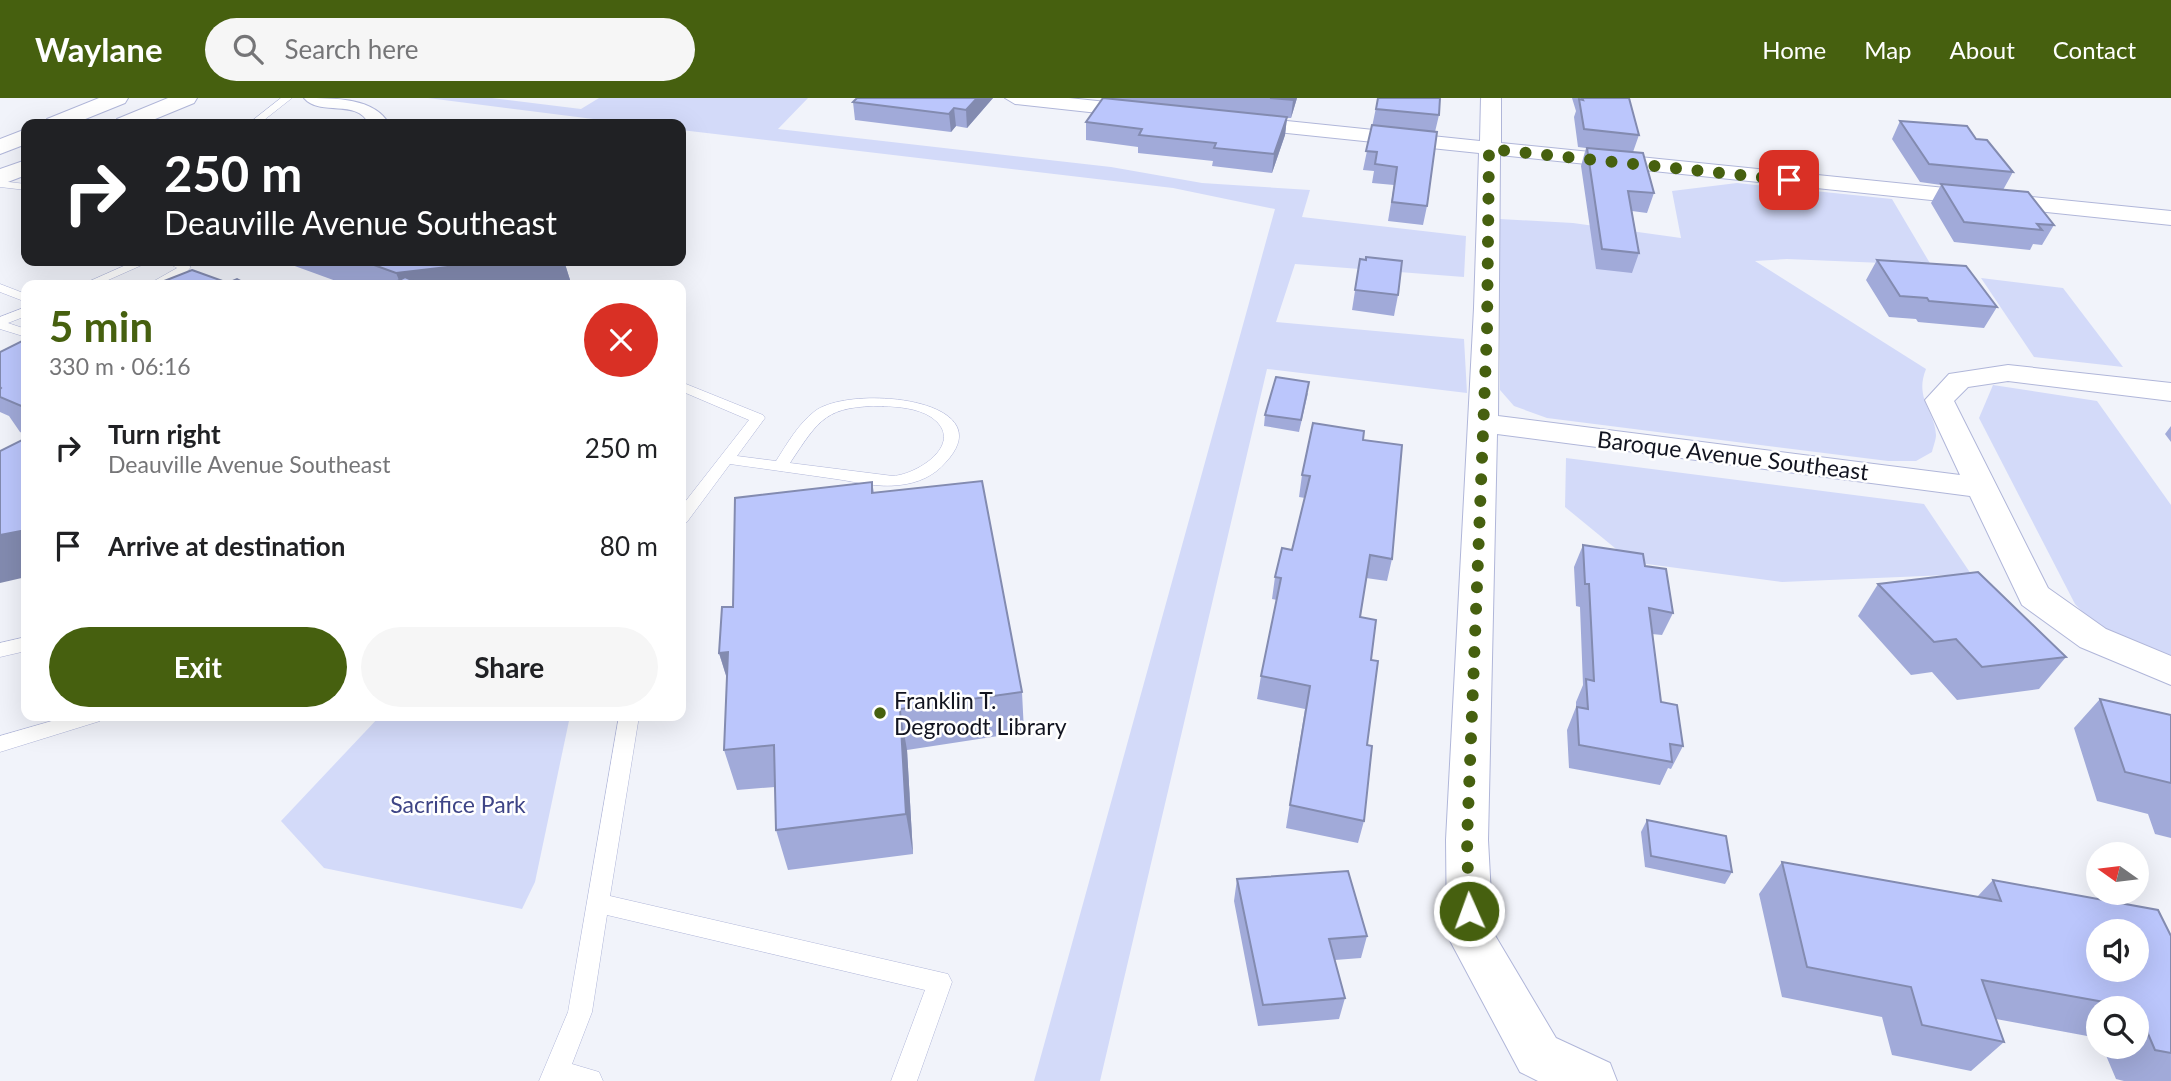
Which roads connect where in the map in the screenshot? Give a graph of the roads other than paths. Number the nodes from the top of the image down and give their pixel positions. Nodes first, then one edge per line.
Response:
1 (117, 98) edge
2 (186, 98) edge
3 (287, 98) edge
4 (314, 98) edge
5 (1015, 98) edge
6 (1491, 98) edge
7 (1164, 114) edge
8 (67, 119) edge
9 (137, 119) edge
10 (260, 119) edge
11 (378, 119) edge
12 (1218, 120) edge
13 (21, 138) edge
14 (0, 148) edge
15 (1489, 149) junction
16 (21, 169) edge
17 (0, 178) edge
18 (0, 184) edge
19 (21, 186) edge
20 (2171, 218) edge
21 (133, 266) edge
22 (182, 266) edge
23 (99, 280) edge
24 (165, 280) edge
25 (0, 288) edge
26 (21, 297) edge
27 (21, 314) edge
28 (0, 324) edge
29 (21, 331) edge
30 (686, 388) edge
31 (2171, 392) edge
32 (1483, 423) junction
33 (726, 459) junction
34 (780, 466) junction
35 (1983, 488) junction
36 (686, 511) edge
37 (21, 644) edge
38 (0, 650) edge
39 (2171, 671) edge
40 (76, 721) edge
41 (628, 721) edge
42 (0, 744) edge
43 (599, 903) junction
44 (554, 1077) edge
45 (590, 1081) edge
46 (904, 1081) edge
47 (1592, 1081) edge

1 - 8 main road
2 - 9 main road
3 - 10 lane
4 - 11 street
5 - 7 street
6 - 15 street
12 - 15 street
13 - 14 main road
15 - 20 street
15 - 32 street
16 - 17 main road
18 - 19 lane
21 - 23 lane
22 - 24 lane
25 - 26 lane
27 - 28 lane
28 - 29 lane
30 - 33 lane
31 - 35 street
32 - 35 street, Baroque Avenue Southeast
32 - 47 street
33 - 34 lane
33 - 36 lane
34 - 34 lane
35 - 39 street
37 - 38 lane
40 - 42 lane
41 - 43 lane
43 - 44 lane
43 - 46 lane
44 - 45 lane

